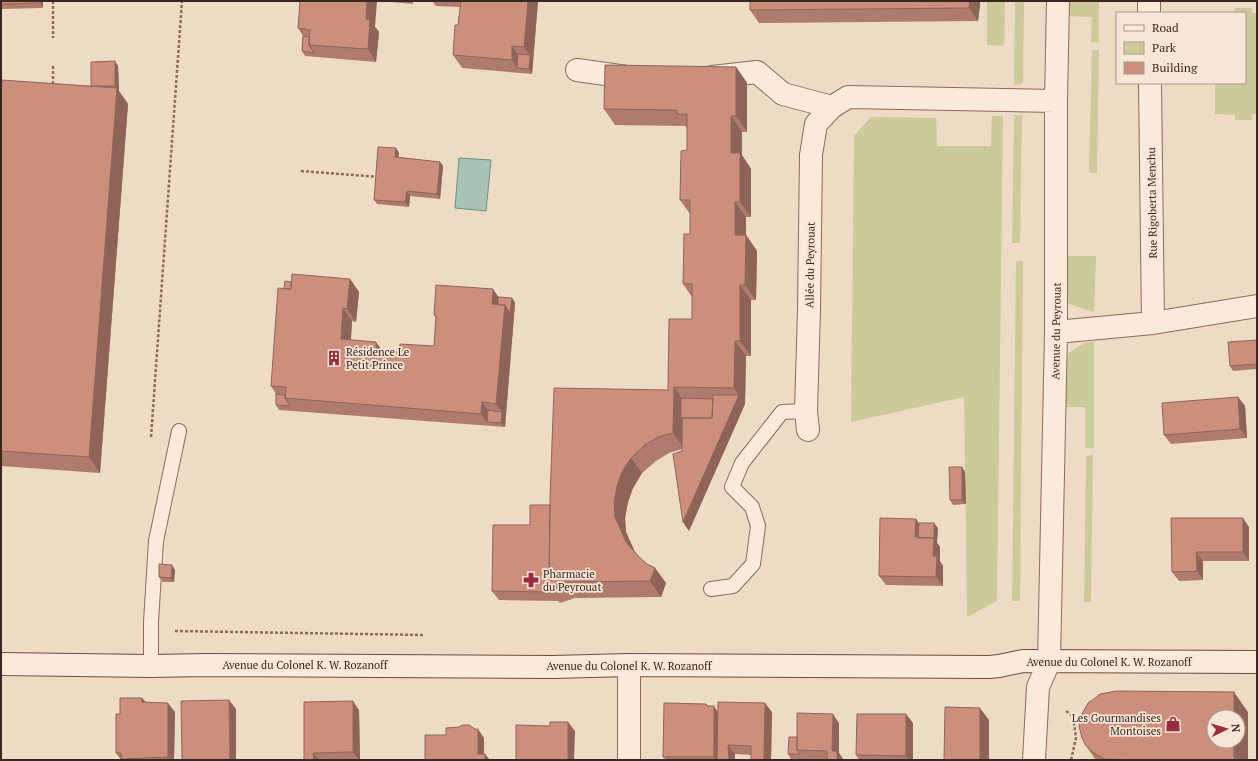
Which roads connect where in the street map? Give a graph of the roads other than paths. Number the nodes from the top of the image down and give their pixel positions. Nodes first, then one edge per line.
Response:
1 (1058, 1) edge
2 (1149, 1) edge
3 (1149, 12) edge
4 (578, 70) dead end
5 (696, 78) edge
6 (651, 80) edge
7 (1150, 84) edge
8 (1056, 100) junction
9 (832, 107) junction
10 (1257, 306) edge
11 (1153, 323) junction
12 (1056, 332) junction
13 (807, 420) joint
14 (179, 431) dead end
15 (711, 589) dead end
16 (1049, 662) junction
17 (1257, 662) edge
18 (1, 664) edge
19 (629, 665) junction
20 (151, 666) junction
21 (629, 760) edge
22 (1034, 760) edge

1 - 8 street, Avenue du Peyrouat
2 - 3 street
4 - 6 street
5 - 9 street
7 - 11 street, Rue Rigoberta Menchu
8 - 9 street, Allée du Peyrouat
8 - 12 street, Avenue du Peyrouat
9 - 13 street, Allée du Peyrouat
10 - 11 street
11 - 12 street
12 - 16 street, Avenue du Peyrouat
13 - 15 lane
14 - 20 lane
16 - 17 street, Avenue du Colonel K. W. Rozanoff
16 - 19 street, Avenue du Colonel K. W. Rozanoff
16 - 22 street
18 - 20 street, Avenue du Colonel K. W. Rozanoff
19 - 20 street, Avenue du Colonel K. W. Rozanoff
19 - 21 street

